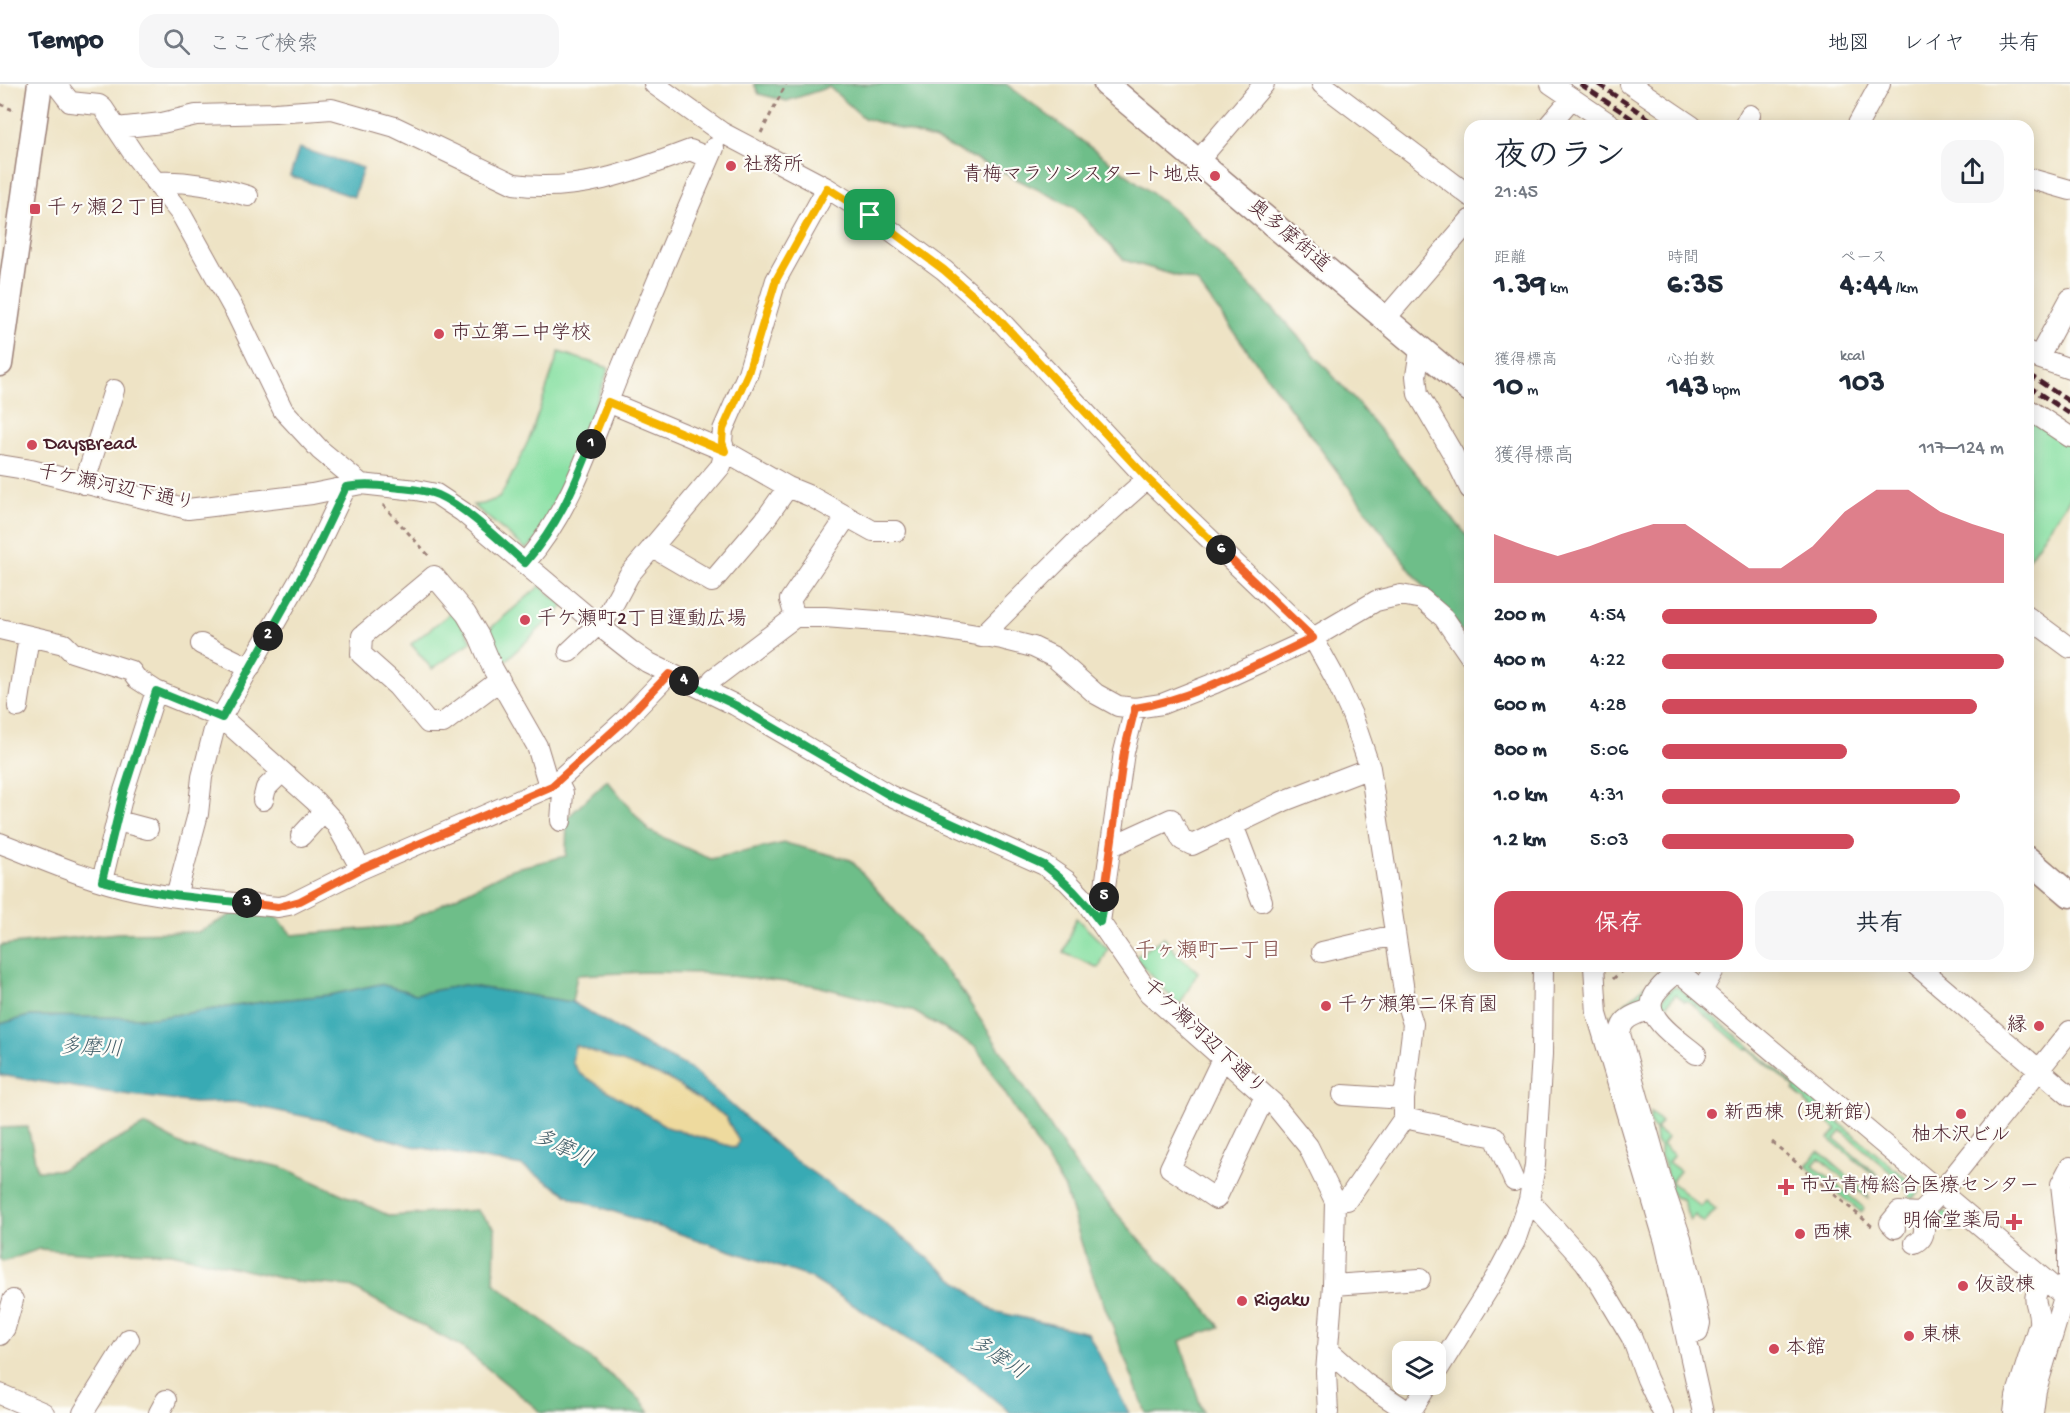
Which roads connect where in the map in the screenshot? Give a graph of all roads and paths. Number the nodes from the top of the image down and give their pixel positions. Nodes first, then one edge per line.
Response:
1 (40, 84) edge
2 (56, 84) edge
3 (654, 84) edge
4 (786, 84) edge
5 (1106, 84) edge
6 (1264, 84) edge
7 (1322, 84) edge
8 (1551, 84) edge
9 (1630, 84) edge
10 (1880, 84) edge
11 (1572, 98) junction
12 (0, 104) edge
13 (22, 114) dead end
14 (1553, 120) edge
15 (1604, 120) edge
16 (1683, 120) edge
17 (1861, 120) edge
18 (117, 128) junction
19 (721, 132) junction
20 (753, 149) junction
21 (709, 158) junction
22 (1198, 161) junction
23 (2034, 180) edge
24 (155, 182) junction
25 (827, 188) junction
26 (2070, 190) edge
27 (1464, 191) edge
28 (248, 196) dead end
29 (1464, 227) edge
30 (2070, 299) edge
31 (1385, 319) junction
32 (1420, 350) junction
33 (2034, 353) edge
34 (2034, 355) edge
35 (0, 364) edge
36 (2070, 369) edge
37 (1464, 385) edge
38 (114, 390) dead end
39 (608, 402) junction
40 (2034, 413) edge
41 (2070, 437) edge
42 (725, 451) junction
43 (0, 465) edge
44 (1147, 478) junction
45 (1464, 478) edge
46 (84, 484) junction
47 (354, 486) junction
48 (788, 487) junction
49 (379, 501) dead end
50 (846, 518) junction
51 (896, 531) dead end
52 (652, 547) junction
53 (525, 563) junction
54 (434, 576) junction
55 (795, 617) junction
56 (2034, 621) edge
57 (599, 626) junction
58 (0, 628) edge
59 (29, 636) junction
60 (981, 637) junction
61 (1313, 638) junction
62 (201, 644) dead end
63 (1464, 647) edge
64 (2070, 648) edge
65 (569, 652) dead end
66 (250, 668) junction
67 (669, 674) junction
68 (500, 680) junction
69 (156, 691) junction
70 (708, 692) junction
71 (18, 707) dead end
72 (1135, 708) junction
73 (222, 718) junction
74 (1370, 768) junction
75 (282, 772) junction
76 (552, 786) junction
77 (263, 800) dead end
78 (324, 811) junction
79 (561, 820) dead end
80 (118, 821) junction
81 (1233, 825) junction
82 (148, 829) dead end
83 (301, 836) dead end
84 (0, 843) edge
85 (1112, 846) junction
86 (2034, 864) edge
87 (361, 869) junction
88 (102, 881) junction
89 (2070, 895) edge
90 (176, 896) junction
91 (1262, 901) dead end
92 (1100, 922) junction
93 (1395, 935) junction
94 (1322, 952) dead end
95 (1543, 972) edge
96 (1594, 972) edge
97 (1621, 972) edge
98 (1673, 972) edge
99 (1679, 972) edge
100 (1713, 972) edge
101 (1924, 972) edge
102 (1605, 986) dead end
103 (1702, 992) junction
104 (1651, 1009) junction
105 (2070, 1031) edge
106 (1696, 1054) dead end
107 (1222, 1059) junction
108 (2039, 1070) junction
109 (1343, 1095) dead end
110 (1265, 1096) junction
111 (2070, 1096) edge
112 (1404, 1109) junction
113 (1772, 1142) dead end
114 (2070, 1167) edge
115 (1514, 1181) dead end
116 (1941, 1192) junction
117 (1529, 1200) junction
118 (1335, 1201) junction
119 (1921, 1213) junction
120 (1886, 1229) joint
121 (1915, 1243) dead end
122 (1420, 1279) dead end
123 (2045, 1280) junction
124 (1333, 1285) junction
125 (2067, 1298) edge
126 (13, 1300) dead end
127 (0, 1335) edge
128 (1686, 1335) junction
129 (129, 1338) dead end
130 (1327, 1349) junction
131 (1446, 1357) edge
132 (0, 1394) edge
133 (1421, 1395) edge
134 (1705, 1411) edge
135 (45, 1413) edge
136 (83, 1413) edge
137 (1328, 1413) edge
138 (1410, 1413) edge
139 (1663, 1413) edge
140 (2014, 1413) edge
141 (2033, 1413) edge

1 - 35 main road
2 - 18 street
3 - 19 street
4 - 20 path
5 - 22 main road, 奥多摩街道
6 - 22 street
7 - 27 street
8 - 11 street
9 - 16 street
10 - 17 street
11 - 14 street
11 - 15 street
12 - 13 path
18 - 21 street
18 - 24 street
19 - 20 street
19 - 21 street
20 - 25 street
21 - 39 street
22 - 31 main road, 奥多摩街道
23 - 26 street
24 - 28 street
24 - 47 street
25 - 42 street
25 - 44 street
29 - 31 street
30 - 33 street
31 - 32 main road, 奥多摩街道
32 - 37 main road, 奥多摩街道
32 - 45 street
34 - 36 street
38 - 46 street
39 - 42 street
39 - 53 street
40 - 41 street
42 - 48 street
42 - 52 street
43 - 46 street, 千ケ瀬河辺下通り
44 - 60 street
44 - 61 street
46 - 47 street, 千ケ瀬河辺下通り
47 - 53 street, 千ケ瀬河辺下通り
47 - 66 street
48 - 50 street
48 - 52 street
49 - 54 path
50 - 51 street
50 - 55 street
52 - 57 street
53 - 57 street, 千ケ瀬河辺下通り
54 - 68 street
54 - 68 street
55 - 60 street
55 - 70 street
56 - 64 street
57 - 65 street
57 - 67 street, 千ケ瀬河辺下通り
58 - 59 street
59 - 69 street
59 - 71 street
60 - 72 street
61 - 63 street
61 - 72 street
61 - 74 street
62 - 66 street
66 - 73 street
67 - 70 street, 千ケ瀬河辺下通り
67 - 76 street
68 - 76 street
69 - 73 street
69 - 80 street
70 - 92 street, 千ケ瀬河辺下通り
72 - 85 street
73 - 75 street
73 - 90 street
74 - 81 street
74 - 93 street
75 - 77 street
75 - 78 street
76 - 79 street
76 - 87 street
78 - 83 street
78 - 87 street
80 - 82 street
80 - 88 street
81 - 85 street
81 - 91 street
84 - 88 street
85 - 92 street
86 - 89 main road
87 - 90 street
88 - 90 street
92 - 107 street, 千ケ瀬河辺下通り
93 - 94 street
93 - 112 street
95 - 117 street
96 - 128 street
97 - 102 path
98 - 104 street
99 - 103 street
100 - 103 street
101 - 108 street
103 - 116 street
104 - 106 street
104 - 128 street
105 - 108 street
107 - 110 street, 千ケ瀬河辺下通り
107 - 110 street
108 - 111 street
108 - 116 street
109 - 112 street
110 - 118 street, 千ケ瀬河辺下通り
112 - 115 street
112 - 118 street
113 - 120 path
114 - 125 street
116 - 119 street
116 - 123 street
117 - 131 street
117 - 139 street
118 - 124 street, 千ケ瀬河辺下通り
119 - 120 street
119 - 121 street
122 - 124 street
123 - 125 street
123 - 140 street
124 - 130 street, 千ケ瀬河辺下通り
125 - 141 street
126 - 127 street
128 - 134 street
129 - 136 street
130 - 137 street, 千ケ瀬河辺下通り
130 - 138 street
132 - 135 street
133 - 138 street

